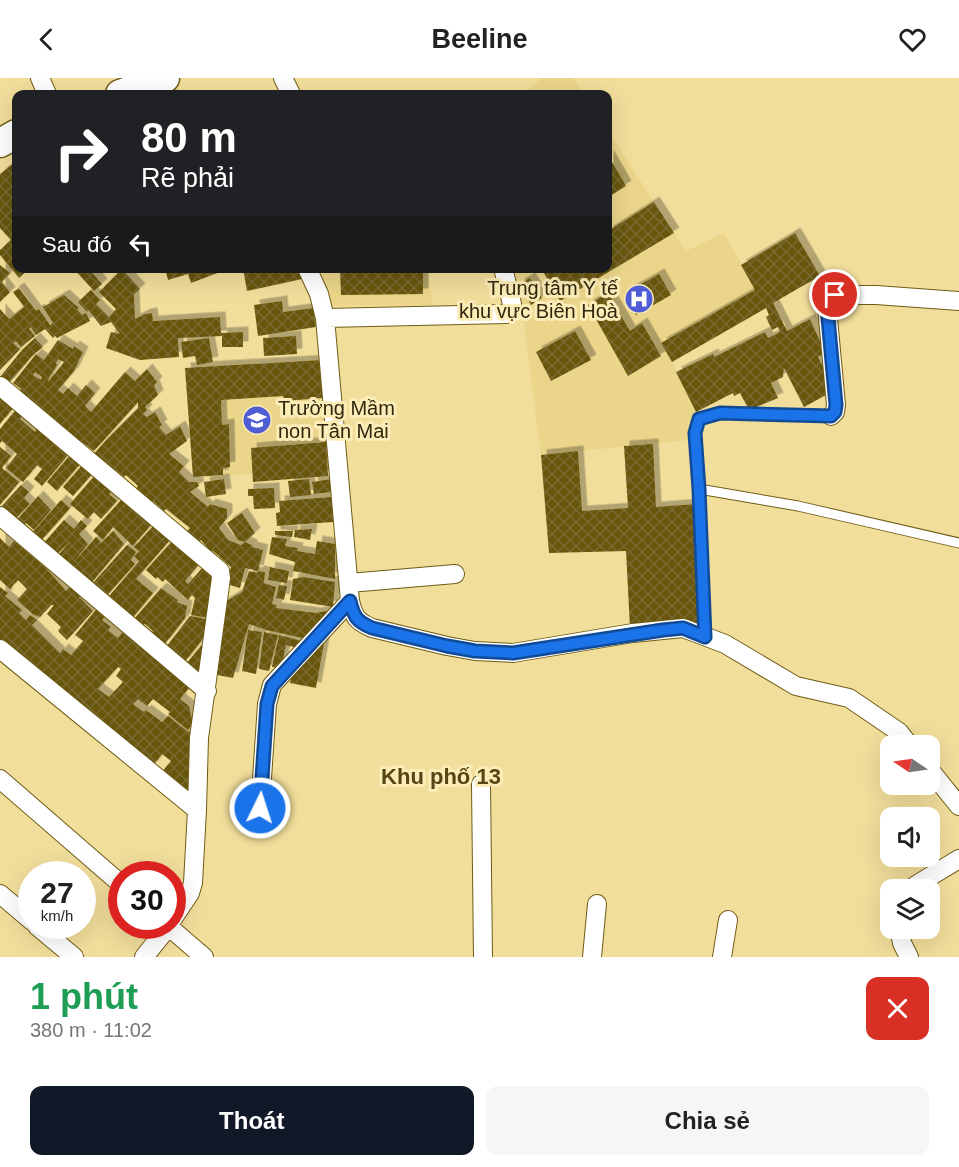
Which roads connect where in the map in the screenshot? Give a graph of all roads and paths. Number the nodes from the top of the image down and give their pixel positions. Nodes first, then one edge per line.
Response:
1 (155, 86) edge
2 (138, 90) edge
3 (309, 273) edge
4 (504, 273) edge
5 (959, 301) edge
6 (326, 318) junction
7 (0, 386) edge
8 (831, 416) joint
9 (699, 489) junction
10 (0, 516) edge
11 (959, 543) edge
12 (455, 574) dead end
13 (350, 592) junction
14 (705, 637) junction
15 (0, 650) edge
16 (207, 691) junction
17 (901, 735) edge
18 (0, 779) edge
19 (940, 782) edge
20 (481, 784) dead end
21 (959, 806) edge
22 (260, 808) dead end
23 (197, 810) junction
24 (959, 859) edge
25 (108, 873) edge
26 (926, 879) edge
27 (0, 894) edge
28 (186, 899) edge
29 (597, 904) dead end
30 (18, 909) edge
31 (728, 920) dead end
32 (53, 939) edge
33 (158, 939) edge
34 (183, 939) edge
35 (901, 939) edge
36 (74, 957) edge
37 (144, 957) edge
38 (204, 957) edge
39 (483, 957) edge
40 (592, 957) edge
41 (722, 957) edge
42 (909, 957) edge

1 - 2 main road
3 - 6 street
4 - 6 street
5 - 8 street
6 - 13 street
7 - 16 street
8 - 9 lane
9 - 11 lane
9 - 14 lane
10 - 16 street
12 - 13 street
13 - 14 street
13 - 22 street
14 - 17 street
15 - 23 street
16 - 23 street
18 - 25 street
19 - 21 street
20 - 39 street
23 - 28 street
24 - 26 street
27 - 30 street
29 - 40 street
31 - 41 street
32 - 36 street
33 - 37 street
34 - 38 street
35 - 42 street

